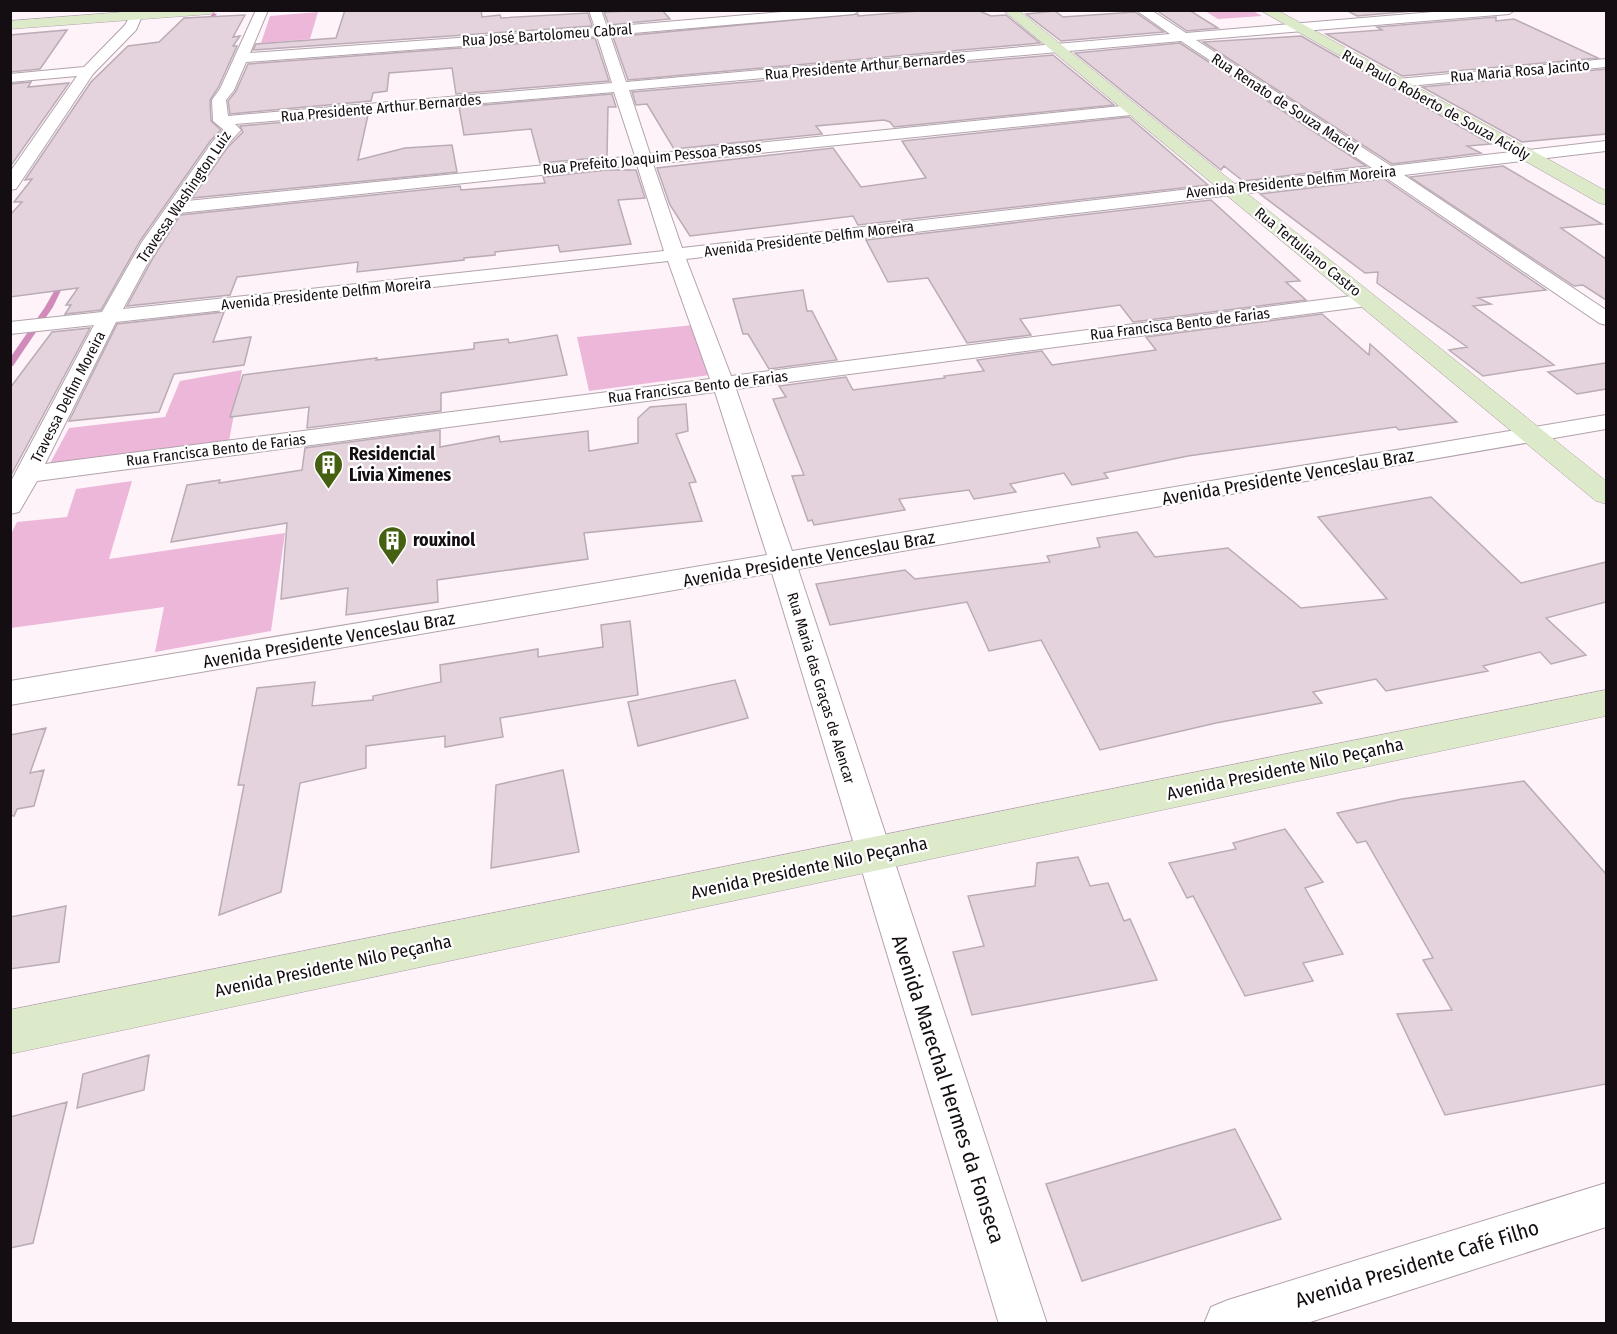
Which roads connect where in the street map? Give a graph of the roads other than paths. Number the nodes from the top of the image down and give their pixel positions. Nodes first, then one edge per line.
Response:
1 (211, 10) edge
2 (262, 10) edge
3 (854, 10) edge
4 (1009, 10) edge
5 (1142, 10) edge
6 (1266, 10) edge
7 (1509, 10) edge
8 (148, 14) edge
9 (598, 21) edge
10 (10, 25) edge
11 (1296, 27) junction
12 (1181, 37) junction
13 (1057, 49) junction
14 (240, 58) junction
15 (1606, 63) edge
16 (88, 71) junction
17 (10, 78) edge
18 (1398, 83) junction
19 (619, 88) junction
20 (1131, 110) junction
21 (222, 121) junction
22 (42, 138) junction
23 (21, 140) dead end
24 (1606, 146) edge
25 (1527, 155) junction
26 (643, 159) junction
27 (1389, 171) junction
28 (10, 185) edge
29 (1231, 189) junction
30 (1606, 199) edge
31 (174, 208) junction
32 (675, 255) junction
33 (1367, 300) junction
34 (107, 319) junction
35 (1606, 319) edge
36 (17, 328) edge
37 (723, 383) junction
38 (1606, 422) edge
39 (1534, 435) junction
40 (28, 474) junction
41 (1606, 495) edge
42 (10, 506) edge
43 (783, 564) junction
44 (10, 693) edge
45 (1606, 703) edge
46 (873, 855) junction
47 (10, 1032) edge
48 (1606, 1205) edge
49 (1023, 1323) edge
50 (1228, 1323) edge

1 - 8 street
2 - 14 street, Travessa Washington Luiz
3 - 9 street, Rua José Bartolomeu Cabral
4 - 13 street, Rua Tertuliano Castro
5 - 12 street, Rua Renato de Souza Maciel
6 - 11 street, Rua Paulo Roberto de Souza Acioly
7 - 11 street, Rua Presidente Arthur Bernardes
8 - 10 street
8 - 16 street
9 - 14 street, Rua José Bartolomeu Cabral
9 - 19 street, Rua Maria das Graças de Alencar
11 - 12 street, Rua Presidente Arthur Bernardes
11 - 18 street, Rua Paulo Roberto de Souza Acioly
12 - 13 street, Rua Presidente Arthur Bernardes
12 - 27 street, Rua Renato de Souza Maciel
13 - 19 street, Rua Presidente Arthur Bernardes
13 - 20 street, Rua Tertuliano Castro
14 - 21 street, Travessa Washington Luiz
15 - 18 street, Rua Maria Rosa Jacinto
16 - 17 street
16 - 22 street
18 - 25 street, Rua Paulo Roberto de Souza Acioly
19 - 21 street, Rua Presidente Arthur Bernardes
19 - 26 street, Rua Maria das Graças de Alencar
20 - 26 street, Rua Prefeito Joaquim Pessoa Passos
20 - 29 street, Rua Tertuliano Castro
21 - 31 street, Travessa Washington Luiz
22 - 23 street
22 - 28 street
24 - 25 street, Avenida Presidente Delfim Moreira
25 - 27 street, Avenida Presidente Delfim Moreira
25 - 30 street, Rua Paulo Roberto de Souza Acioly
26 - 31 street, Rua Prefeito Joaquim Pessoa Passos
26 - 32 street, Rua Maria das Graças de Alencar
27 - 29 street, Avenida Presidente Delfim Moreira
27 - 35 street, Rua Renato de Souza Maciel
29 - 32 street, Avenida Presidente Delfim Moreira
29 - 33 street, Rua Tertuliano Castro
31 - 34 street, Travessa Washington Luiz
32 - 34 street, Avenida Presidente Delfim Moreira
32 - 37 street, Rua Maria das Graças de Alencar
33 - 37 street, Rua Francisca Bento de Farias
33 - 39 street, Rua Tertuliano Castro
34 - 36 street, Avenida Presidente Delfim Moreira
34 - 40 street, Travessa Delfim Moreira
37 - 40 street, Rua Francisca Bento de Farias
37 - 43 street, Rua Maria das Graças de Alencar
38 - 39 street, Avenida Presidente Venceslau Braz
39 - 41 street, Rua Tertuliano Castro
39 - 43 street, Avenida Presidente Venceslau Braz
40 - 42 street, Travessa Delfim Moreira
43 - 44 street, Avenida Presidente Venceslau Braz
43 - 46 street, Rua Maria das Graças de Alencar
45 - 46 street, Avenida Presidente Nilo Peçanha
46 - 47 street, Avenida Presidente Nilo Peçanha
46 - 49 street, Avenida Marechal Hermes da Fonseca
48 - 50 street, Avenida Presidente Café Filho

